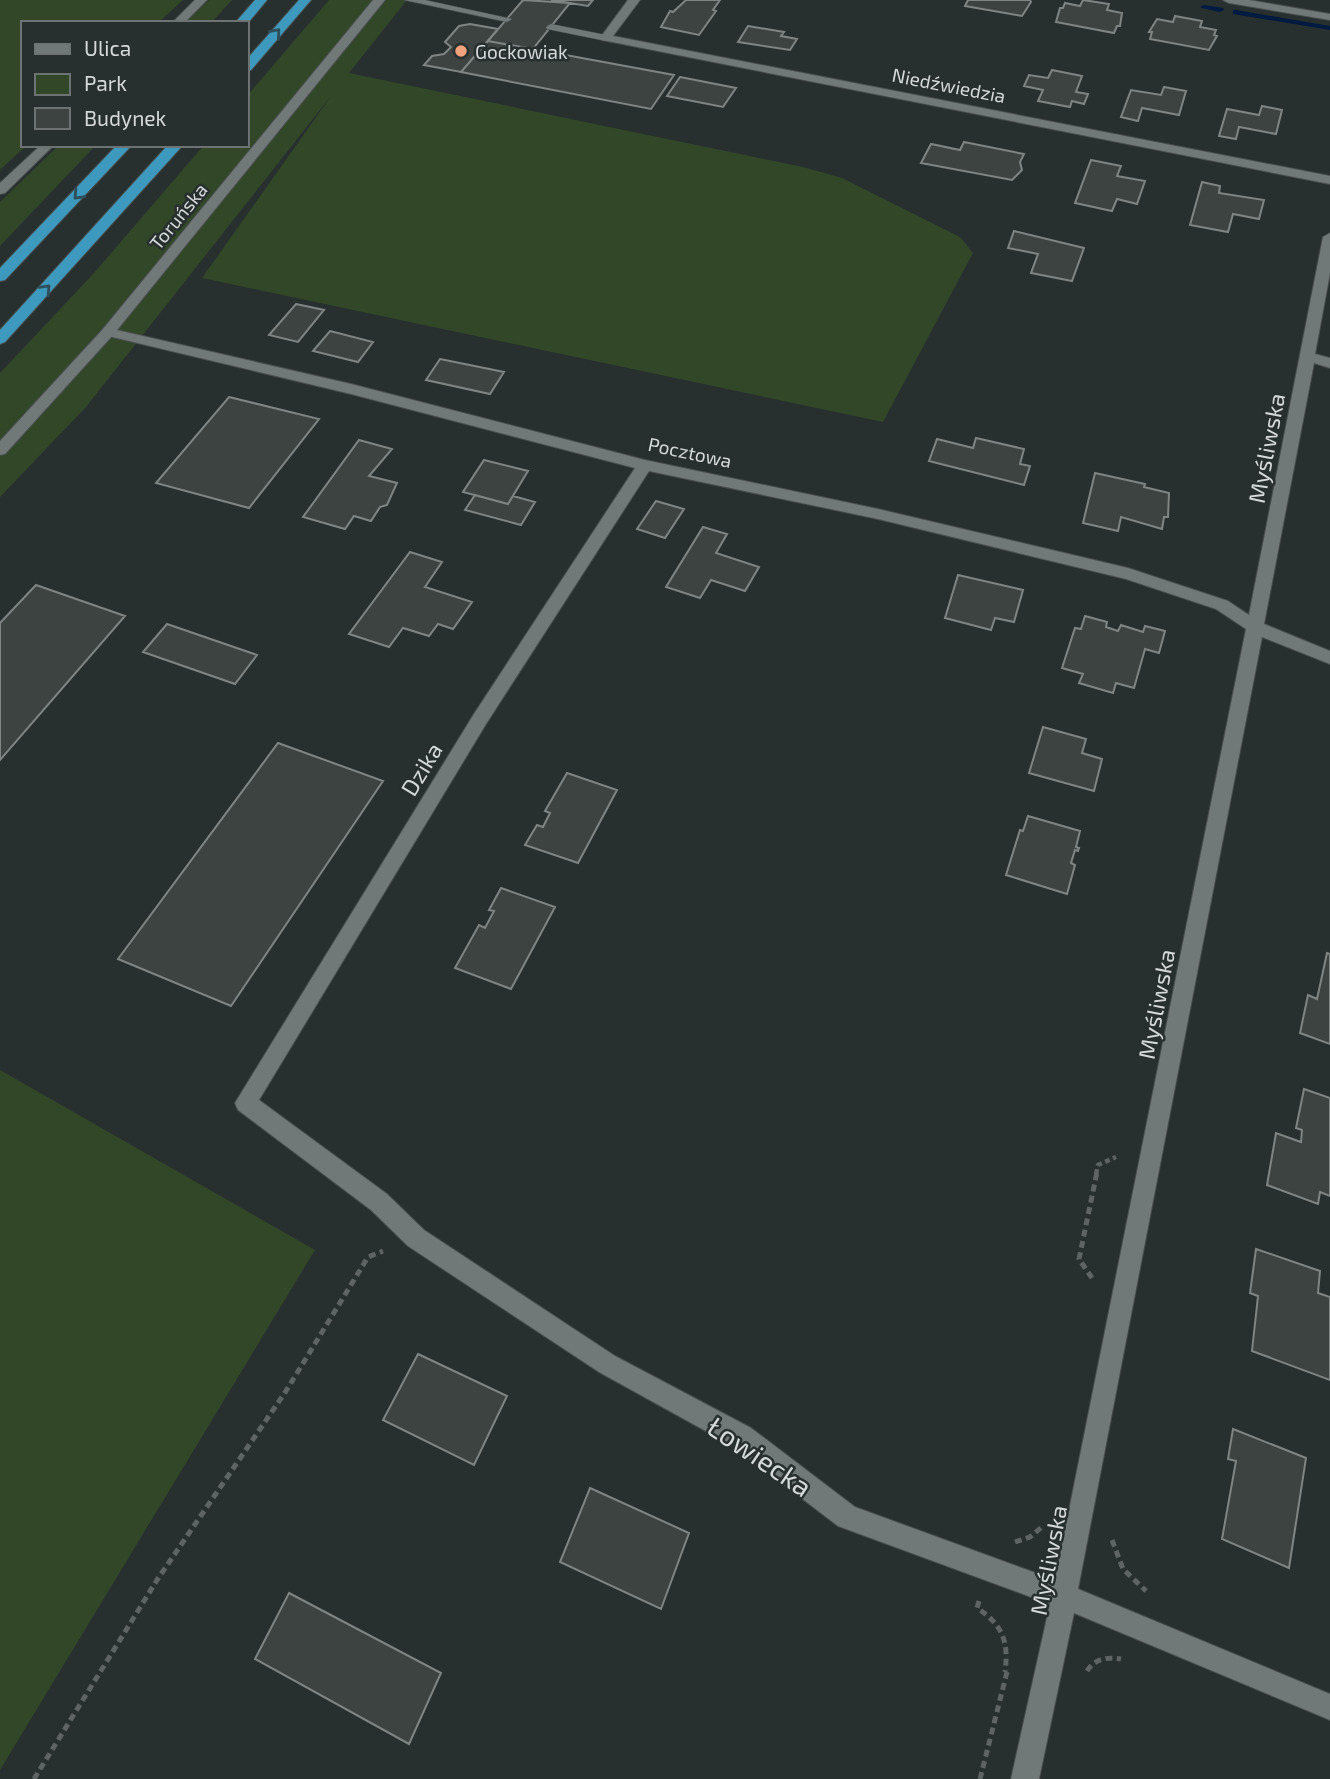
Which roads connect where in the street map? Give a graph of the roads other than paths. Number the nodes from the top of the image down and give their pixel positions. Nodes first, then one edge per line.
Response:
1 (201, 0) edge
2 (261, 0) edge
3 (306, 0) edge
4 (379, 0) edge
5 (409, 0) edge
6 (634, 0) edge
7 (1229, 0) edge
8 (1330, 17) edge
9 (507, 19) dead end
10 (179, 21) edge
11 (242, 21) edge
12 (551, 27) dead end
13 (606, 38) junction
14 (248, 65) edge
15 (46, 147) edge
16 (123, 147) edge
17 (174, 147) edge
18 (1330, 180) edge
19 (0, 190) edge
20 (1330, 237) edge
21 (0, 277) edge
22 (108, 332) junction
23 (0, 339) edge
24 (1308, 357) junction
25 (1330, 363) edge
26 (0, 450) edge
27 (645, 465) junction
28 (1257, 628) junction
29 (1330, 658) edge
30 (246, 1103) joint
31 (1066, 1597) junction
32 (1330, 1707) edge
33 (1025, 1779) edge

1 - 10 street
2 - 11 highway
14 -> 3 highway
4 - 22 street, Toruńska
5 - 9 lane
6 - 13 street
7 - 8 street
12 - 13 lane
13 - 18 street, Niedźwiedzia
15 - 19 street
16 -> 21 highway
23 -> 17 highway
20 - 24 street, Myśliwska
22 - 26 street, Toruńska
22 - 27 street, Pocztowa
24 - 25 street
24 - 28 street, Myśliwska
27 - 28 street, Pocztowa
27 - 30 street, Dzika
28 - 29 street, Pocztowa
28 - 31 street, Myśliwska
30 - 31 street, Łowiecka
31 - 32 street, Łowiecka
31 - 33 street, Myśliwska

